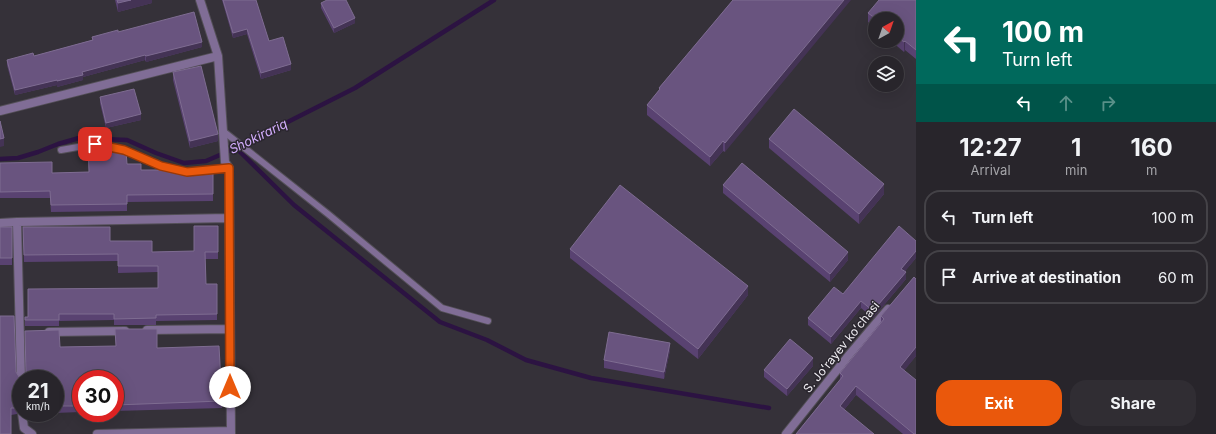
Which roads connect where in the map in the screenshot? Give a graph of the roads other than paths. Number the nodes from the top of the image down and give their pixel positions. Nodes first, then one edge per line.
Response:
1 (200, 0) edge
2 (218, 56) junction
3 (0, 110) edge
4 (223, 131) junction
5 (61, 150) dead end
6 (227, 165) junction
7 (229, 218) junction
8 (17, 222) junction
9 (0, 223) edge
10 (896, 300) edge
11 (488, 321) dead end
12 (230, 329) junction
13 (43, 332) edge
14 (22, 370) edge
15 (23, 422) edge
16 (230, 432) edge
17 (32, 434) edge
18 (97, 434) edge
19 (786, 434) edge

1 - 2 street
2 - 3 street
2 - 4 street
4 - 6 street
4 - 11 lane
5 - 6 lane
6 - 7 street
7 - 8 street
7 - 12 street
8 - 9 street
8 - 14 street
10 - 19 street, S. Joʻrayev koʻchasi
12 - 13 street
12 - 16 street
15 - 17 street
16 - 18 street

